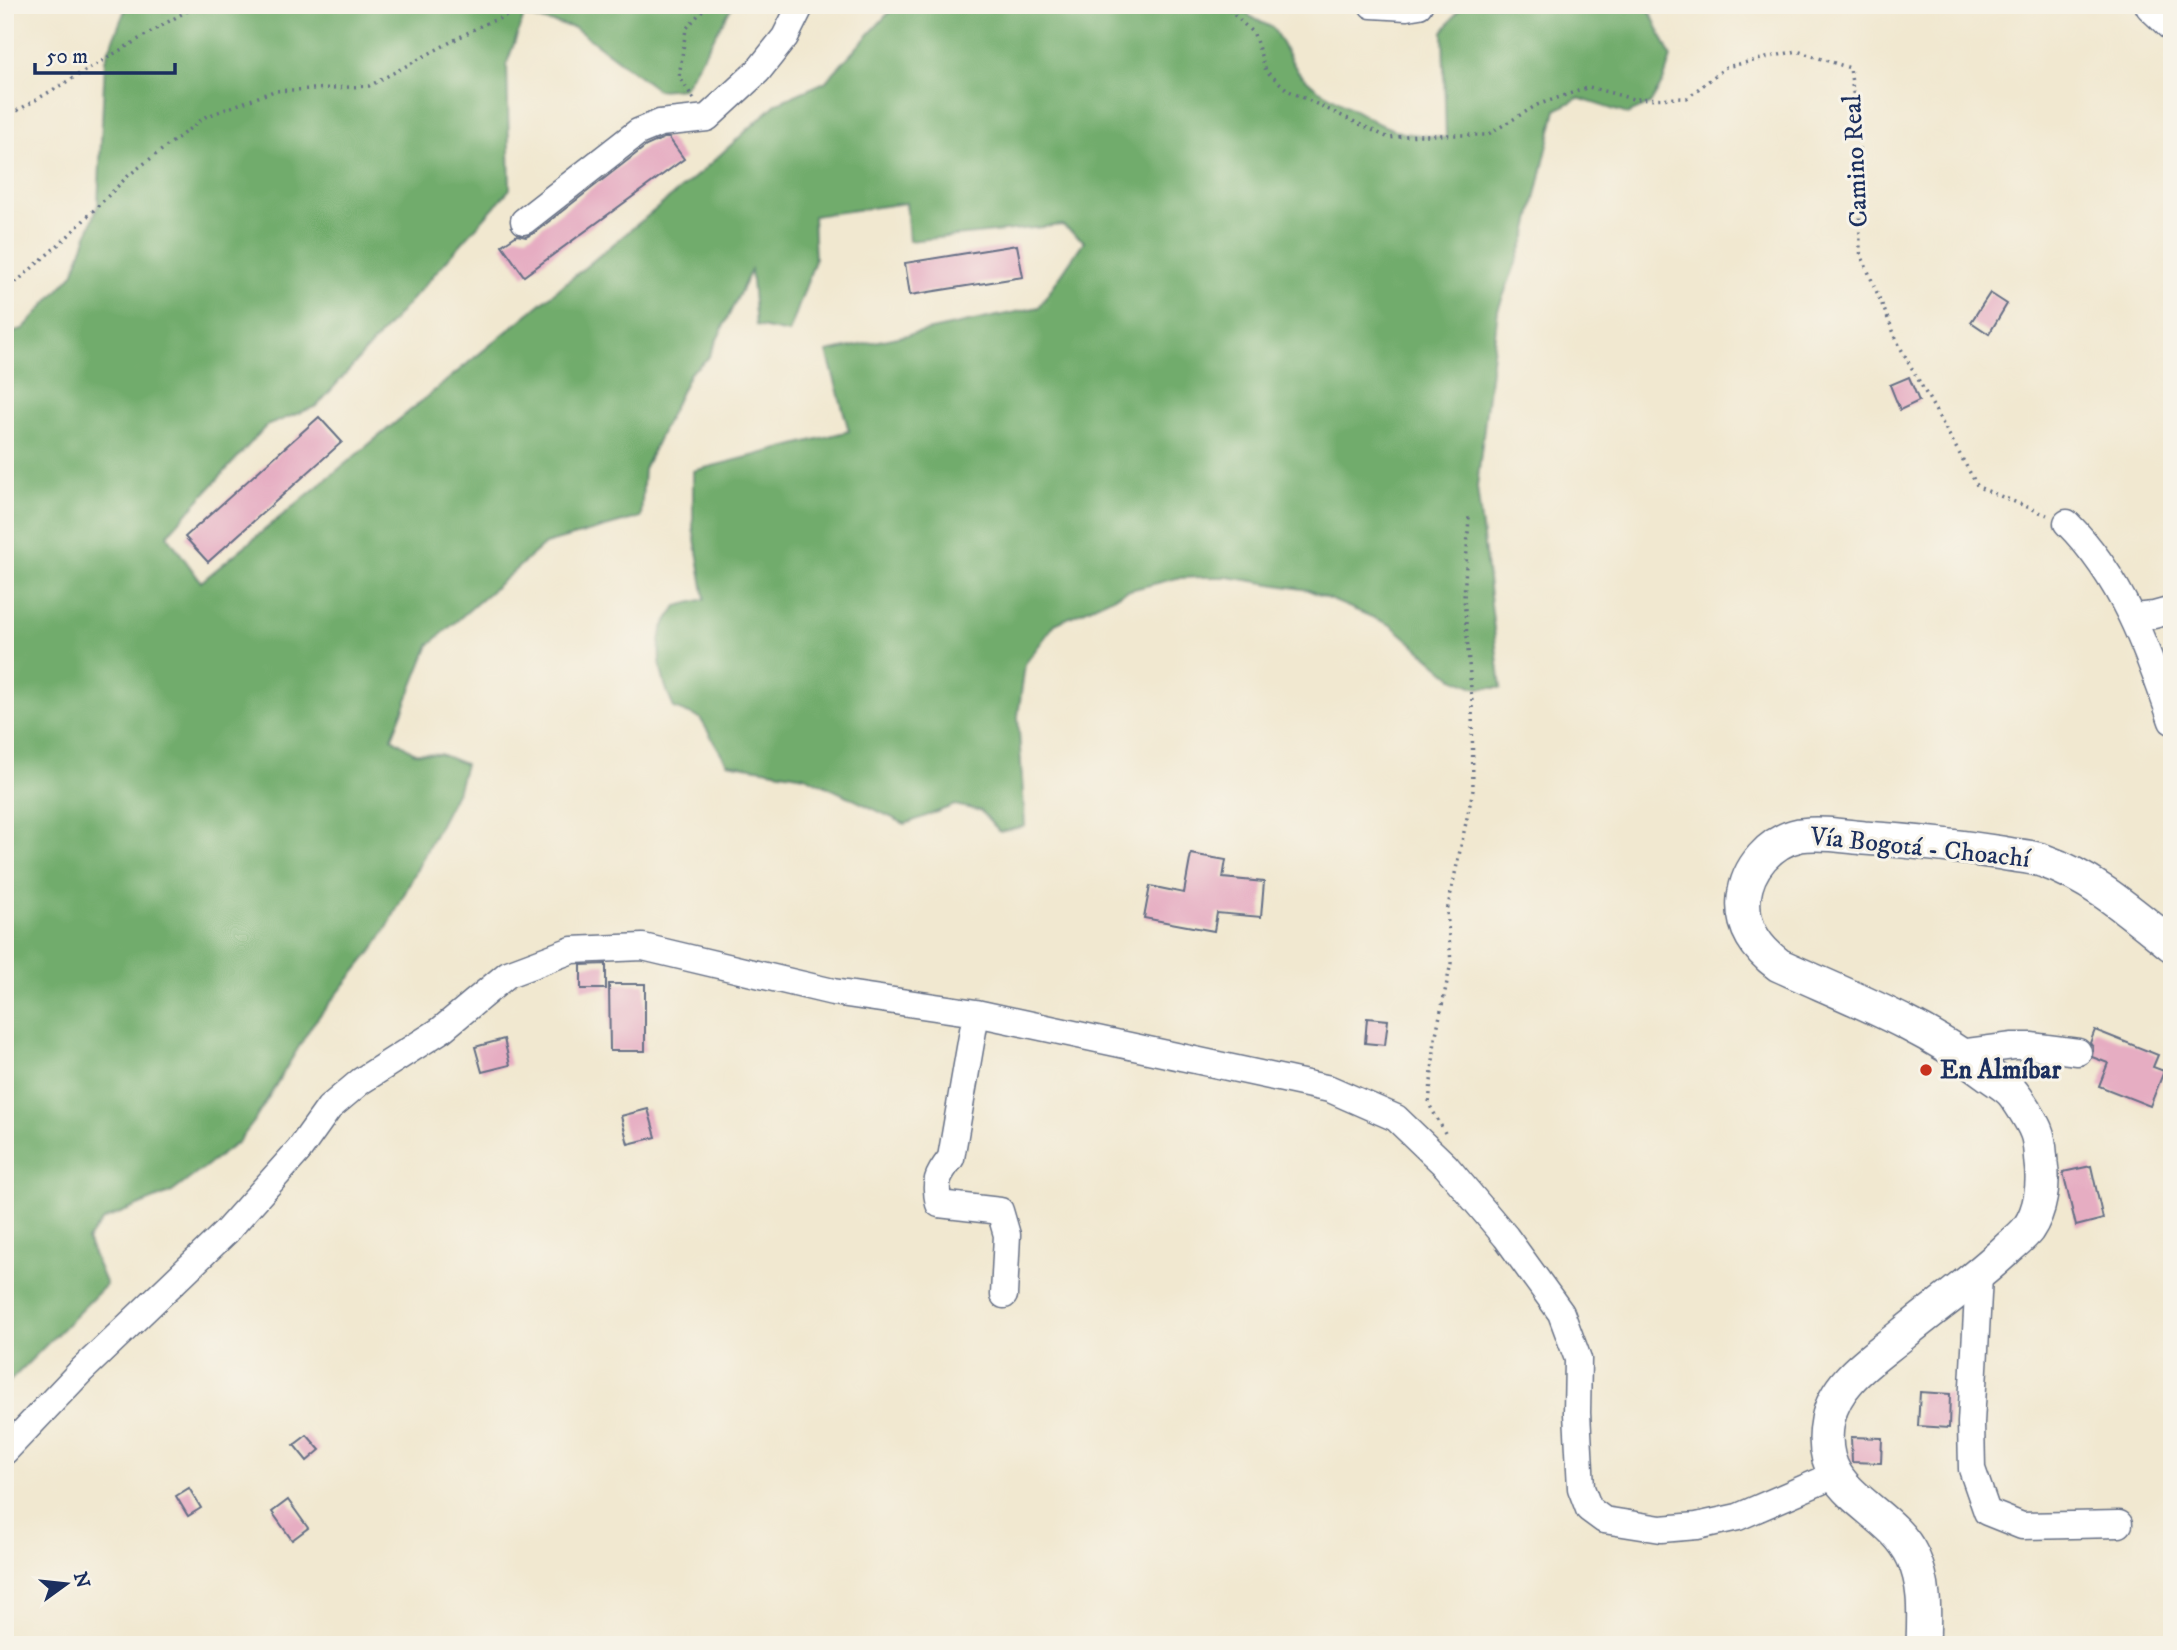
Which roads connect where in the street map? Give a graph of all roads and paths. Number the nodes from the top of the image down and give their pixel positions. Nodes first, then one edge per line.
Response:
1 (209, 5) edge
2 (229, 5) edge
3 (271, 5) edge
4 (537, 5) edge
5 (707, 5) edge
6 (801, 5) edge
7 (1224, 5) edge
8 (1373, 5) edge
9 (1419, 5) edge
10 (2152, 5) edge
11 (2172, 24) edge
12 (5, 118) edge
13 (707, 118) junction
14 (524, 221) dead end
15 (5, 292) edge
16 (1469, 517) dead end
17 (2067, 523) joint
18 (2172, 610) edge
19 (2133, 617) junction
20 (2172, 721) edge
21 (2172, 945) edge
22 (976, 1013) junction
23 (2078, 1052) dead end
24 (1960, 1053) junction
25 (1445, 1134) dead end
26 (1979, 1276) junction
27 (1004, 1295) dead end
28 (5, 1451) edge
29 (1835, 1475) junction
30 (2119, 1524) dead end
31 (1923, 1645) edge

1 - 12 path
2 - 3 path
4 - 15 path
5 - 13 path
6 - 13 street
7 - 17 path, Camino Real
8 - 9 street
10 - 11 main road
13 - 14 street
16 - 25 path
17 - 19 street
18 - 19 street
19 - 20 street
21 - 24 main road, Vía Bogotá - Choachí
22 - 27 street
22 - 28 street
22 - 29 street
23 - 24 street
24 - 26 main road, Vía Bogotá - Choachí
26 - 29 main road, Vía Bogotá - Choachí
26 - 30 street
29 - 31 main road, Vía Bogotá - Choachí

